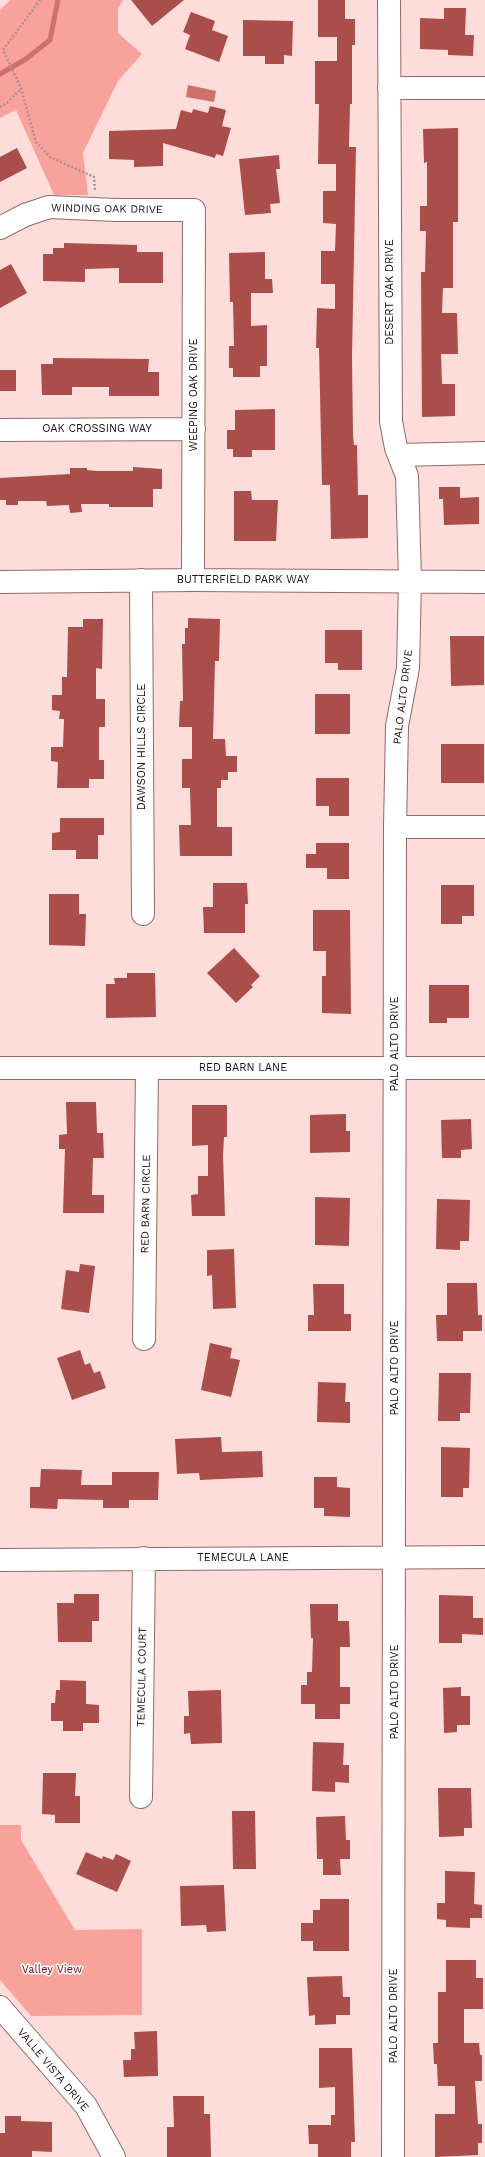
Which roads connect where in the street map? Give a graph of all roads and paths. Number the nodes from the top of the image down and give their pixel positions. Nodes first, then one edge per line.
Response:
1 (40, 0) edge
2 (389, 0) edge
3 (21, 88) junction
4 (389, 88) junction
5 (485, 88) edge
6 (0, 107) edge
7 (95, 190) dead end
8 (194, 210) joint
9 (0, 228) edge
10 (194, 429) junction
11 (0, 430) edge
12 (485, 453) edge
13 (399, 455) junction
14 (141, 580) junction
15 (193, 580) junction
16 (410, 580) junction
17 (0, 582) edge
18 (485, 582) edge
19 (396, 827) junction
20 (485, 827) edge
21 (143, 914) dead end
22 (0, 1068) edge
23 (147, 1068) junction
24 (396, 1068) junction
25 (485, 1068) edge
26 (144, 1339) dead end
27 (485, 1557) edge
28 (144, 1558) junction
29 (395, 1558) junction
30 (0, 1560) edge
31 (141, 1797) dead end
32 (0, 2007) edge
33 (114, 2157) edge
34 (393, 2157) edge

1 - 3 path
2 - 4 street, DESERT OAK DRIVE
3 - 6 path
3 - 7 path
4 - 5 street
4 - 13 street, DESERT OAK DRIVE
8 - 9 street, WINDING OAK DRIVE
8 - 10 street, WEEPING OAK DRIVE
10 - 11 street, OAK CROSSING WAY
10 - 15 street, WEEPING OAK DRIVE
12 - 13 street
13 - 16 street, DESERT OAK DRIVE
14 - 15 street, BUTTERFIELD PARK WAY
14 - 17 street, BUTTERFIELD PARK WAY
14 - 21 street, DAWSON HILLS CIRCLE
15 - 16 street, BUTTERFIELD PARK WAY
16 - 18 street, BUTTERFIELD PARK WAY
16 - 19 street, PALO ALTO DRIVE
19 - 20 street
19 - 24 street, PALO ALTO DRIVE
22 - 23 street, RED BARN LANE
23 - 24 street, RED BARN LANE
23 - 26 street, RED BARN CIRCLE
24 - 25 street, RED BARN LANE
24 - 29 street, PALO ALTO DRIVE
27 - 29 street, TEMECULA LANE
28 - 29 street, TEMECULA LANE
28 - 30 street, TEMECULA LANE
28 - 31 street, TEMECULA COURT
29 - 34 street, PALO ALTO DRIVE
32 - 33 street, VALLE VISTA DRIVE

